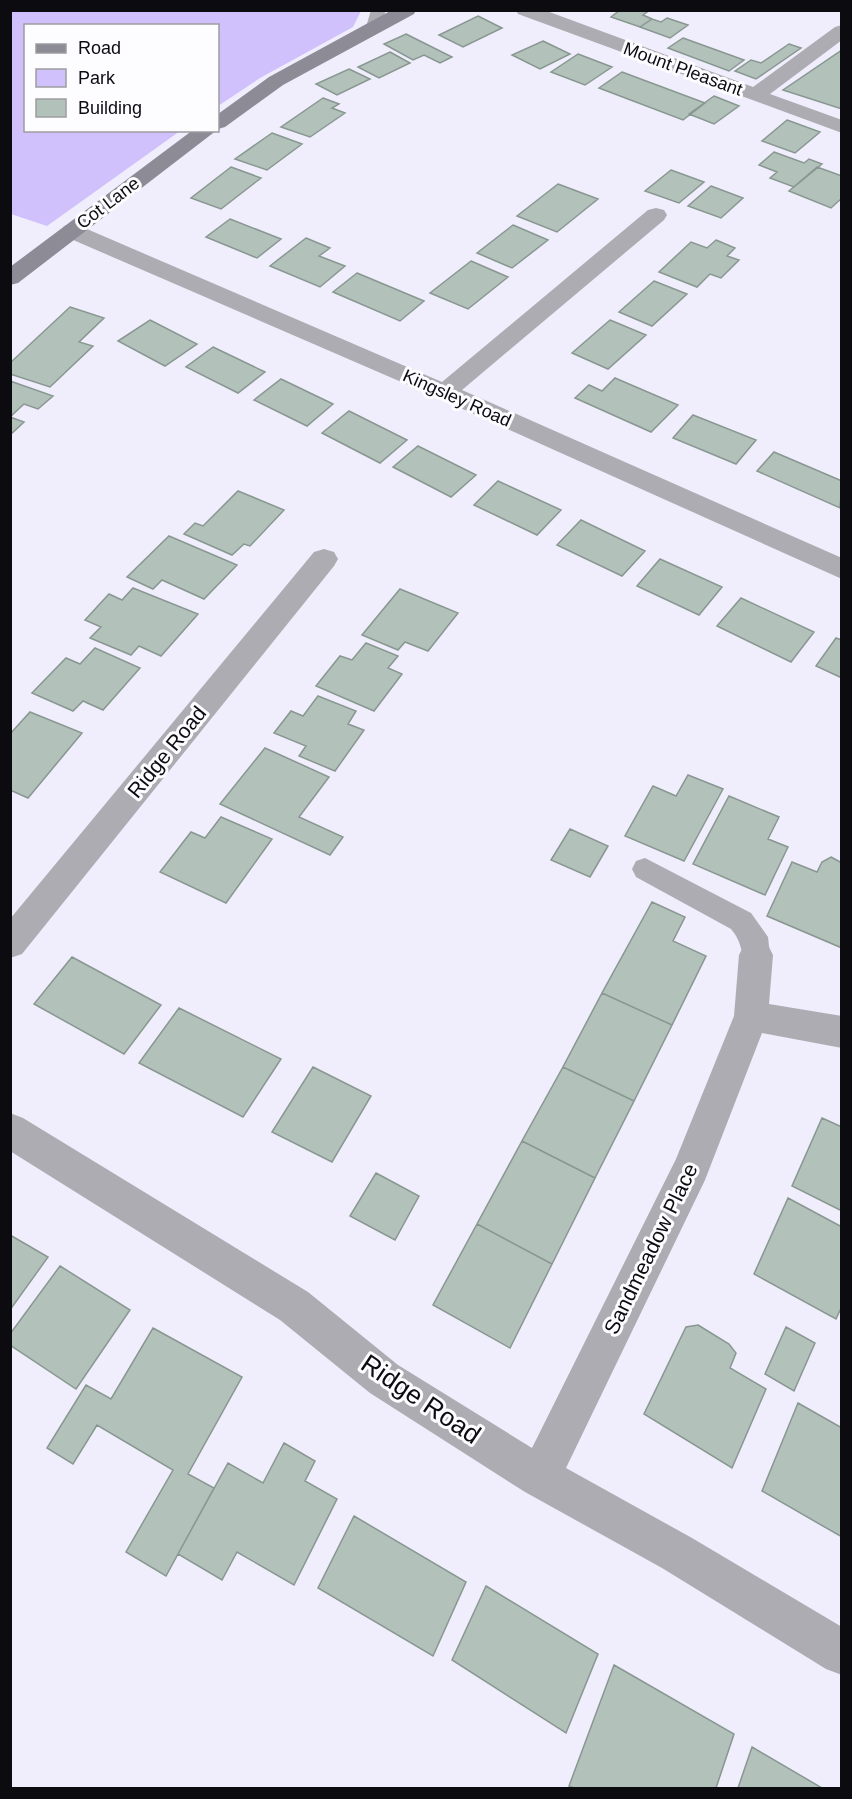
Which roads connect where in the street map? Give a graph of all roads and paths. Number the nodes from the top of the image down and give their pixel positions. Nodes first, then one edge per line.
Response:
1 (407, 10) edge
2 (525, 10) edge
3 (377, 19) edge
4 (842, 31) edge
5 (755, 95) junction
6 (219, 122) edge
7 (842, 127) edge
8 (204, 132) edge
9 (656, 215) dead end
10 (72, 231) junction
11 (10, 278) edge
12 (445, 392) junction
13 (324, 559) dead end
14 (842, 569) edge
15 (645, 869) dead end
16 (10, 944) edge
17 (756, 955) joint
18 (751, 1016) junction
19 (841, 1032) edge
20 (10, 1130) edge
21 (540, 1477) junction
22 (842, 1653) edge

1 - 3 street
2 - 5 street, Mount Pleasant
3 - 6 street
4 - 5 street
5 - 7 street, Mount Pleasant
8 - 10 street, Cot Lane
9 - 12 street
10 - 11 street, Cot Lane
10 - 12 street, Kingsley Road
12 - 14 street, Kingsley Road
13 - 16 street, Ridge Road
15 - 17 lane
17 - 18 street, Sandmeadow Place
18 - 19 street
18 - 21 street, Sandmeadow Place
20 - 21 street, Ridge Road
21 - 22 street, Ridge Road

